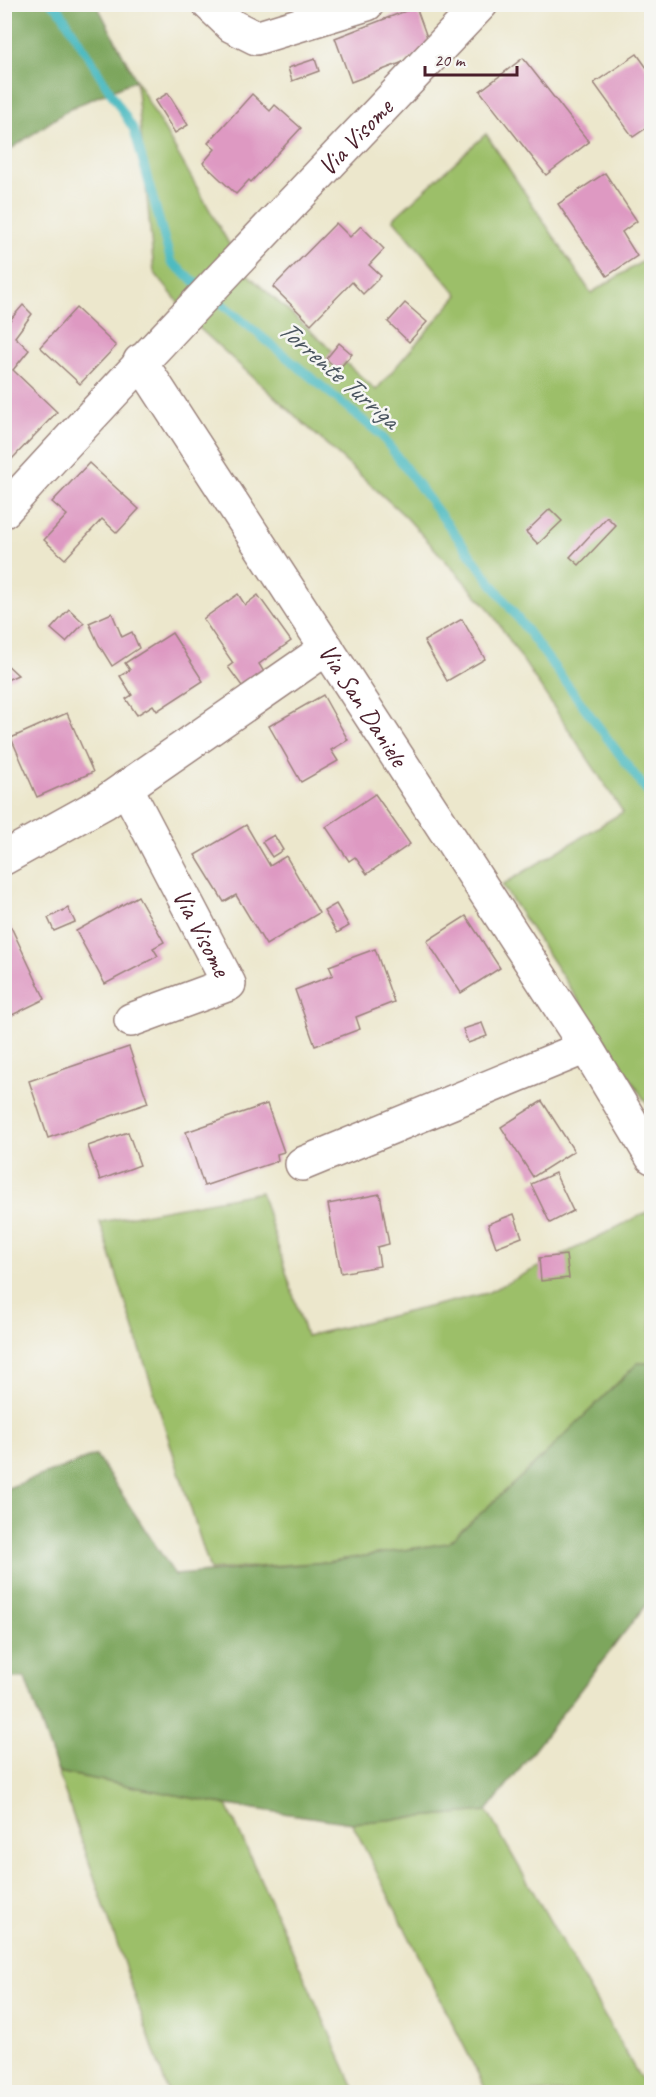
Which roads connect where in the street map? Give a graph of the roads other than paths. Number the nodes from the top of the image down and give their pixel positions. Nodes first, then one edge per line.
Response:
1 (209, 4) edge
2 (367, 4) edge
3 (481, 4) edge
4 (140, 361) junction
5 (4, 511) edge
6 (327, 648) junction
7 (126, 787) junction
8 (4, 858) edge
9 (131, 1020) dead end
10 (586, 1047) junction
11 (651, 1157) edge
12 (302, 1164) dead end

1 - 2 street
3 - 4 street, Via Visome
4 - 5 street
4 - 6 street, Via San Daniele
6 - 7 street
6 - 10 street, Via San Daniele
7 - 8 street
7 - 9 street, Via Visome
10 - 11 street, Via San Daniele
10 - 12 street

